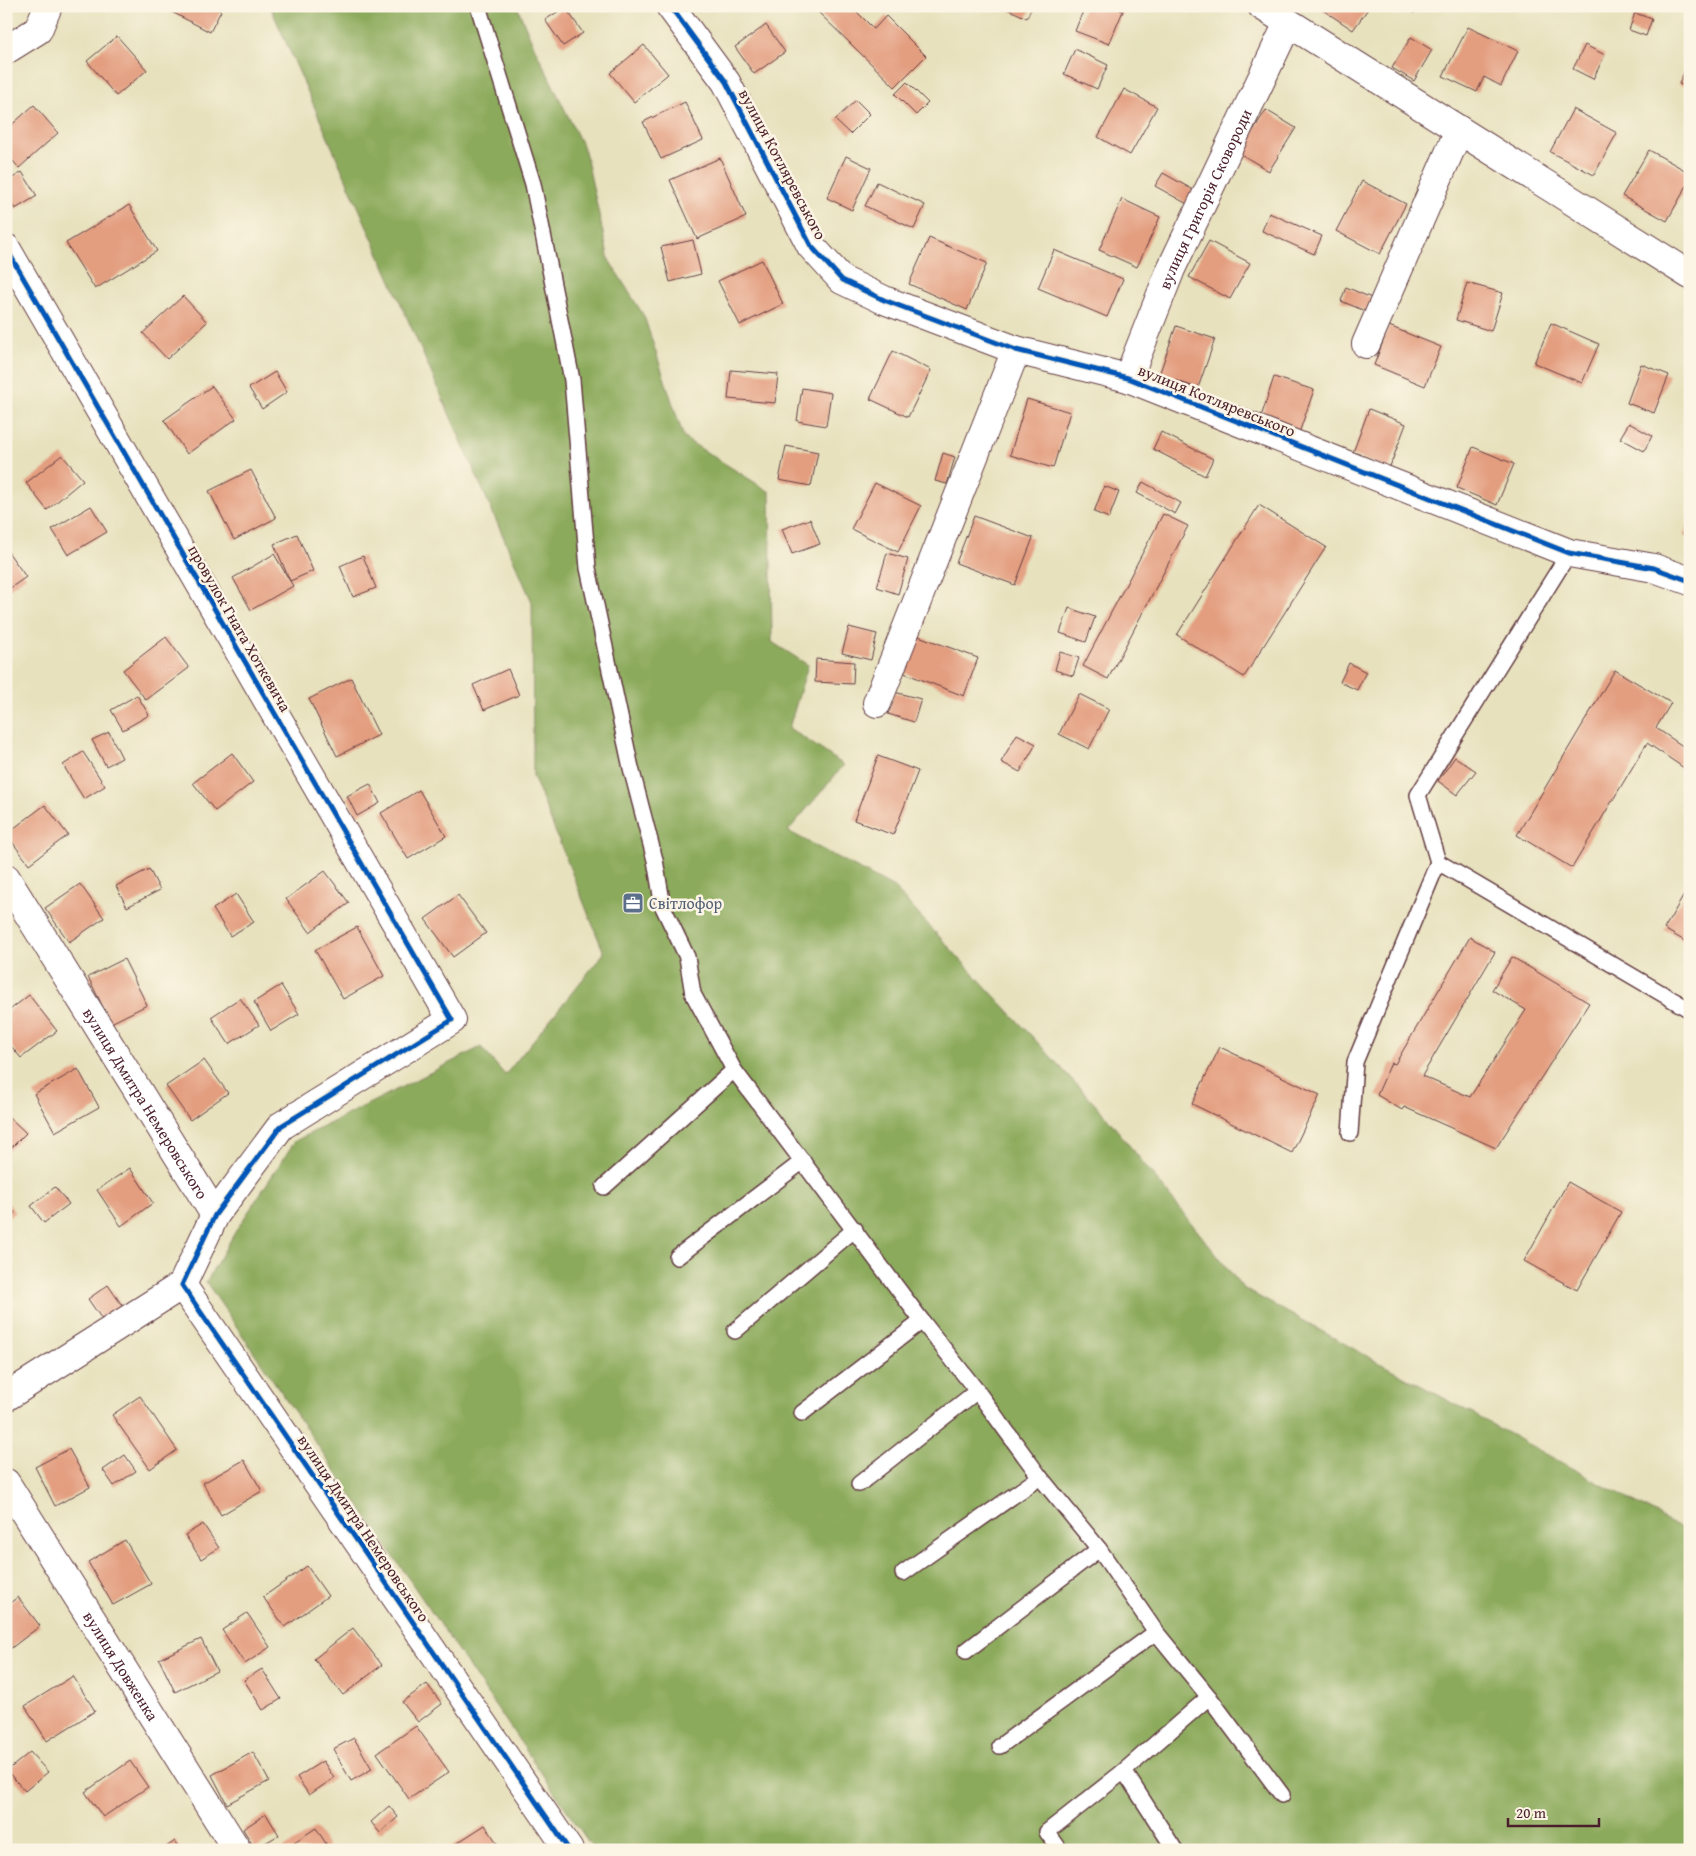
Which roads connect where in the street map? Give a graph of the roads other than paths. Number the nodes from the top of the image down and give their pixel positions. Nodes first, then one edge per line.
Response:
1 (48, 6) edge
2 (478, 6) edge
3 (670, 6) edge
4 (1262, 6) edge
5 (1288, 23) junction
6 (6, 50) edge
7 (1459, 130) junction
8 (6, 248) edge
9 (1690, 275) edge
10 (1366, 344) dead end
11 (1016, 350) junction
12 (1128, 378) junction
13 (1569, 553) junction
14 (1690, 581) edge
15 (877, 703) dead end
16 (1438, 862) junction
17 (6, 878) edge
18 (1690, 1010) edge
19 (734, 1070) junction
20 (1350, 1133) dead end
21 (803, 1161) junction
22 (604, 1188) dead end
23 (216, 1214) junction
24 (855, 1229) junction
25 (677, 1257) dead end
26 (182, 1285) junction
27 (922, 1321) junction
28 (735, 1331) dead end
29 (977, 1391) junction
30 (6, 1397) edge
31 (802, 1413) dead end
32 (1040, 1477) junction
33 (6, 1483) edge
34 (859, 1484) dead end
35 (1099, 1549) junction
36 (902, 1573) dead end
37 (1156, 1632) junction
38 (966, 1651) dead end
39 (1209, 1697) junction
40 (1000, 1746) dead end
41 (1124, 1771) junction
42 (1282, 1795) dead end
43 (237, 1850) edge
44 (569, 1850) edge
45 (1060, 1850) edge
46 (1175, 1850) edge

1 - 6 street
2 - 19 lane
3 - 11 street, вулиця Котляревського
4 - 5 street
5 - 7 street
5 - 12 street, вулиця Григорія Сковороди
7 - 9 street
7 - 10 street
8 - 23 street, провулок Гната Хоткевича
11 - 12 street, вулиця Котляревського
11 - 15 street
12 - 13 street, вулиця Котляревського
13 - 14 street, вулиця Котляревського
13 - 16 lane
16 - 18 lane
16 - 20 lane
17 - 23 street, вулиця Дмитра Немеровського
19 - 21 lane
19 - 22 lane
21 - 24 lane
21 - 25 lane
23 - 26 street, вулиця Дмитра Немеровського
24 - 27 lane
24 - 28 lane
26 - 30 street
26 - 44 street, вулиця Дмитра Немеровського
27 - 29 lane
27 - 31 lane
29 - 32 lane
29 - 34 lane
32 - 35 lane
32 - 36 lane
33 - 43 street, вулиця Довженка
35 - 37 lane
35 - 38 lane
37 - 39 lane
37 - 40 lane
39 - 41 lane
39 - 42 lane
41 - 45 lane
41 - 46 lane

